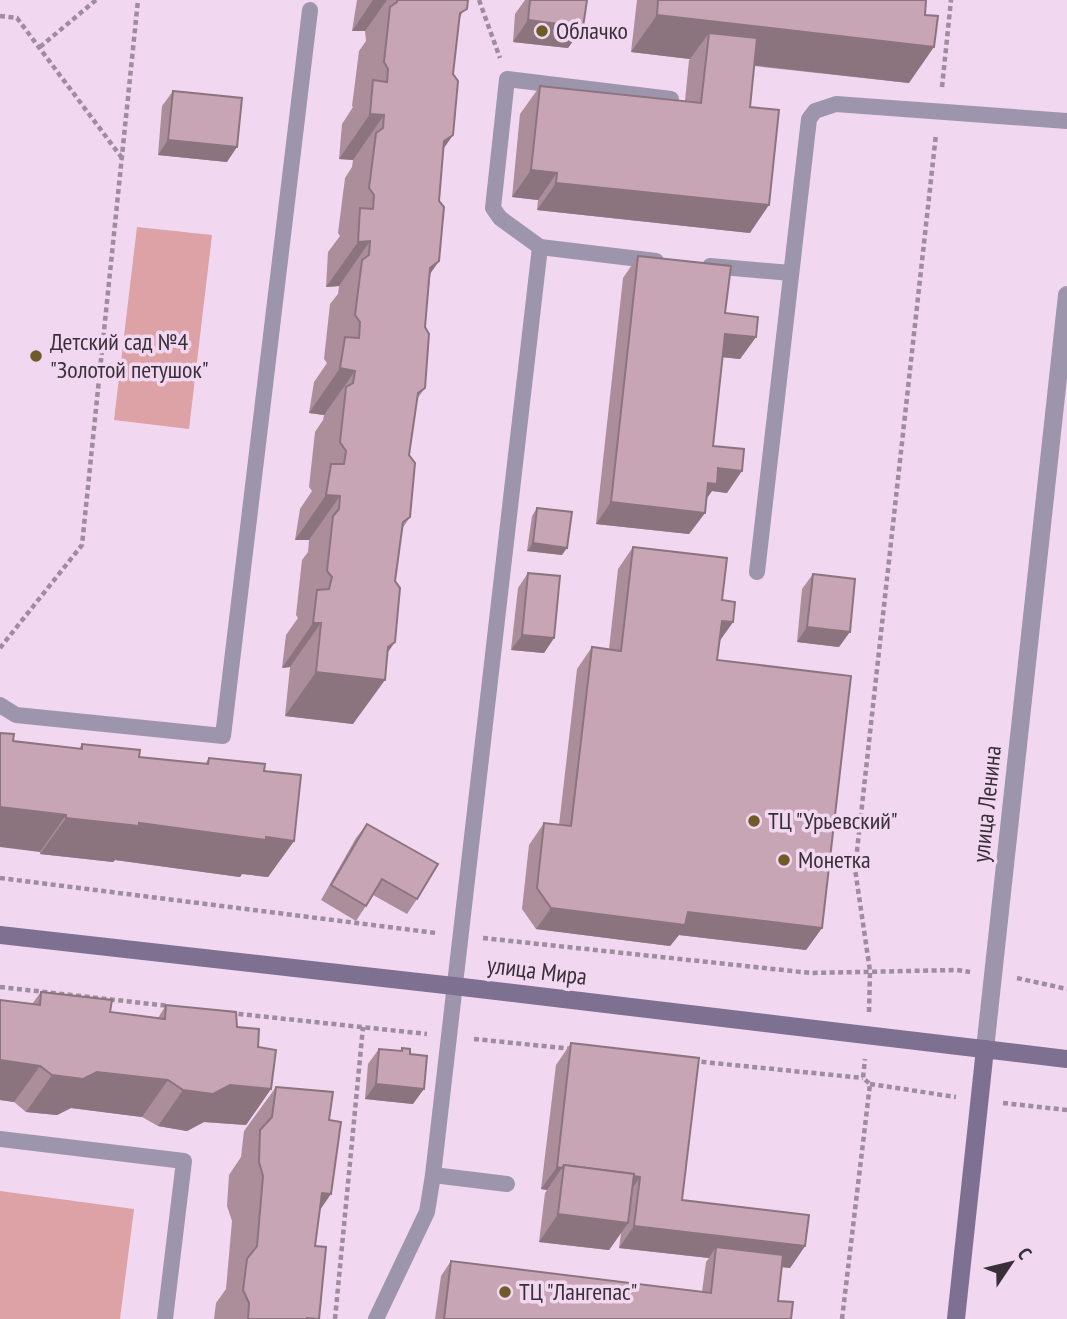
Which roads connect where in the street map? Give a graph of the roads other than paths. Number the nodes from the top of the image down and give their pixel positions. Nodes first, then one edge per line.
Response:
1 (310, 10) dead end
2 (671, 99) edge
3 (1067, 121) edge
4 (540, 247) junction
5 (670, 262) edge
6 (697, 264) edge
7 (791, 274) junction
8 (1067, 295) edge
9 (757, 572) dead end
10 (0, 705) edge
11 (0, 935) edge
12 (454, 986) junction
13 (985, 1049) junction
14 (1067, 1059) edge
15 (0, 1139) edge
16 (433, 1175) junction
17 (506, 1184) dead end
18 (165, 1319) edge
19 (376, 1319) edge
20 (956, 1319) edge

1 - 10 lane
2 - 4 lane
3 - 7 lane
4 - 5 lane
4 - 12 lane
6 - 7 lane
7 - 9 lane
8 - 13 street, улица Ленина
11 - 12 street, улица Мира
12 - 13 street, улица Мира
12 - 16 lane
13 - 14 street, улица Мира
13 - 20 street, улица Ленина
15 - 18 lane
16 - 17 lane
16 - 19 lane

